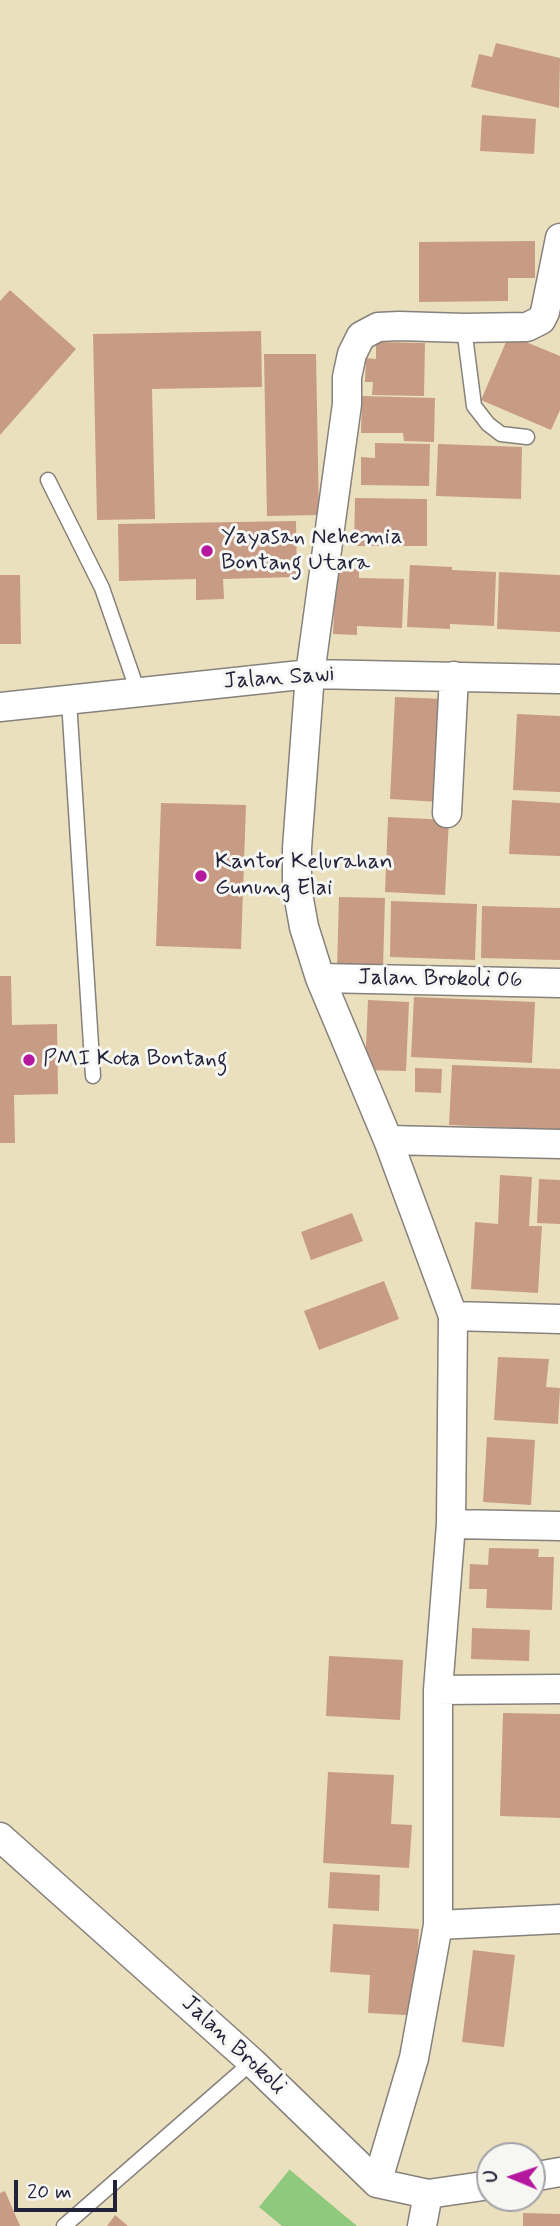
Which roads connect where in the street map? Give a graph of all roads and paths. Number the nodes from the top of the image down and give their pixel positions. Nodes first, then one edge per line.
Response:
1 (560, 238) edge
2 (464, 328) junction
3 (527, 437) dead end
4 (48, 480) dead end
5 (310, 674) junction
6 (454, 676) junction
7 (560, 679) edge
8 (138, 692) junction
9 (69, 701) junction
10 (0, 707) edge
11 (447, 813) dead end
12 (320, 978) junction
13 (560, 983) edge
14 (93, 1076) dead end
15 (388, 1140) junction
16 (560, 1144) edge
17 (453, 1316) junction
18 (560, 1319) edge
19 (451, 1524) junction
20 (560, 1526) edge
21 (438, 1689) junction
22 (560, 1689) edge
23 (0, 1837) edge
24 (560, 1919) edge
25 (438, 1926) junction
26 (252, 2062) junction
27 (377, 2183) junction
28 (476, 2187) edge
29 (428, 2194) junction
30 (64, 2226) edge
31 (422, 2226) edge

1 - 2 street
2 - 3 lane
2 - 5 street
4 - 8 lane
5 - 6 street, Jalan Sawi
5 - 8 street, Jalan Sawi
5 - 12 street
6 - 7 street, Jalan Sawi
6 - 11 street
8 - 9 street, Jalan Sawi
9 - 10 street, Jalan Sawi
9 - 14 lane
12 - 13 street, Jalan Brokoli 06
12 - 15 street
15 - 16 street
15 - 17 street
17 - 18 street
17 - 19 street
19 - 20 street
19 - 21 street
21 - 22 street
21 - 25 street
23 - 26 street, Jalan Brokoli
24 - 25 street
25 - 27 street
26 - 27 street, Jalan Brokoli
26 - 30 lane
27 - 29 street
28 - 29 street
29 - 31 street

